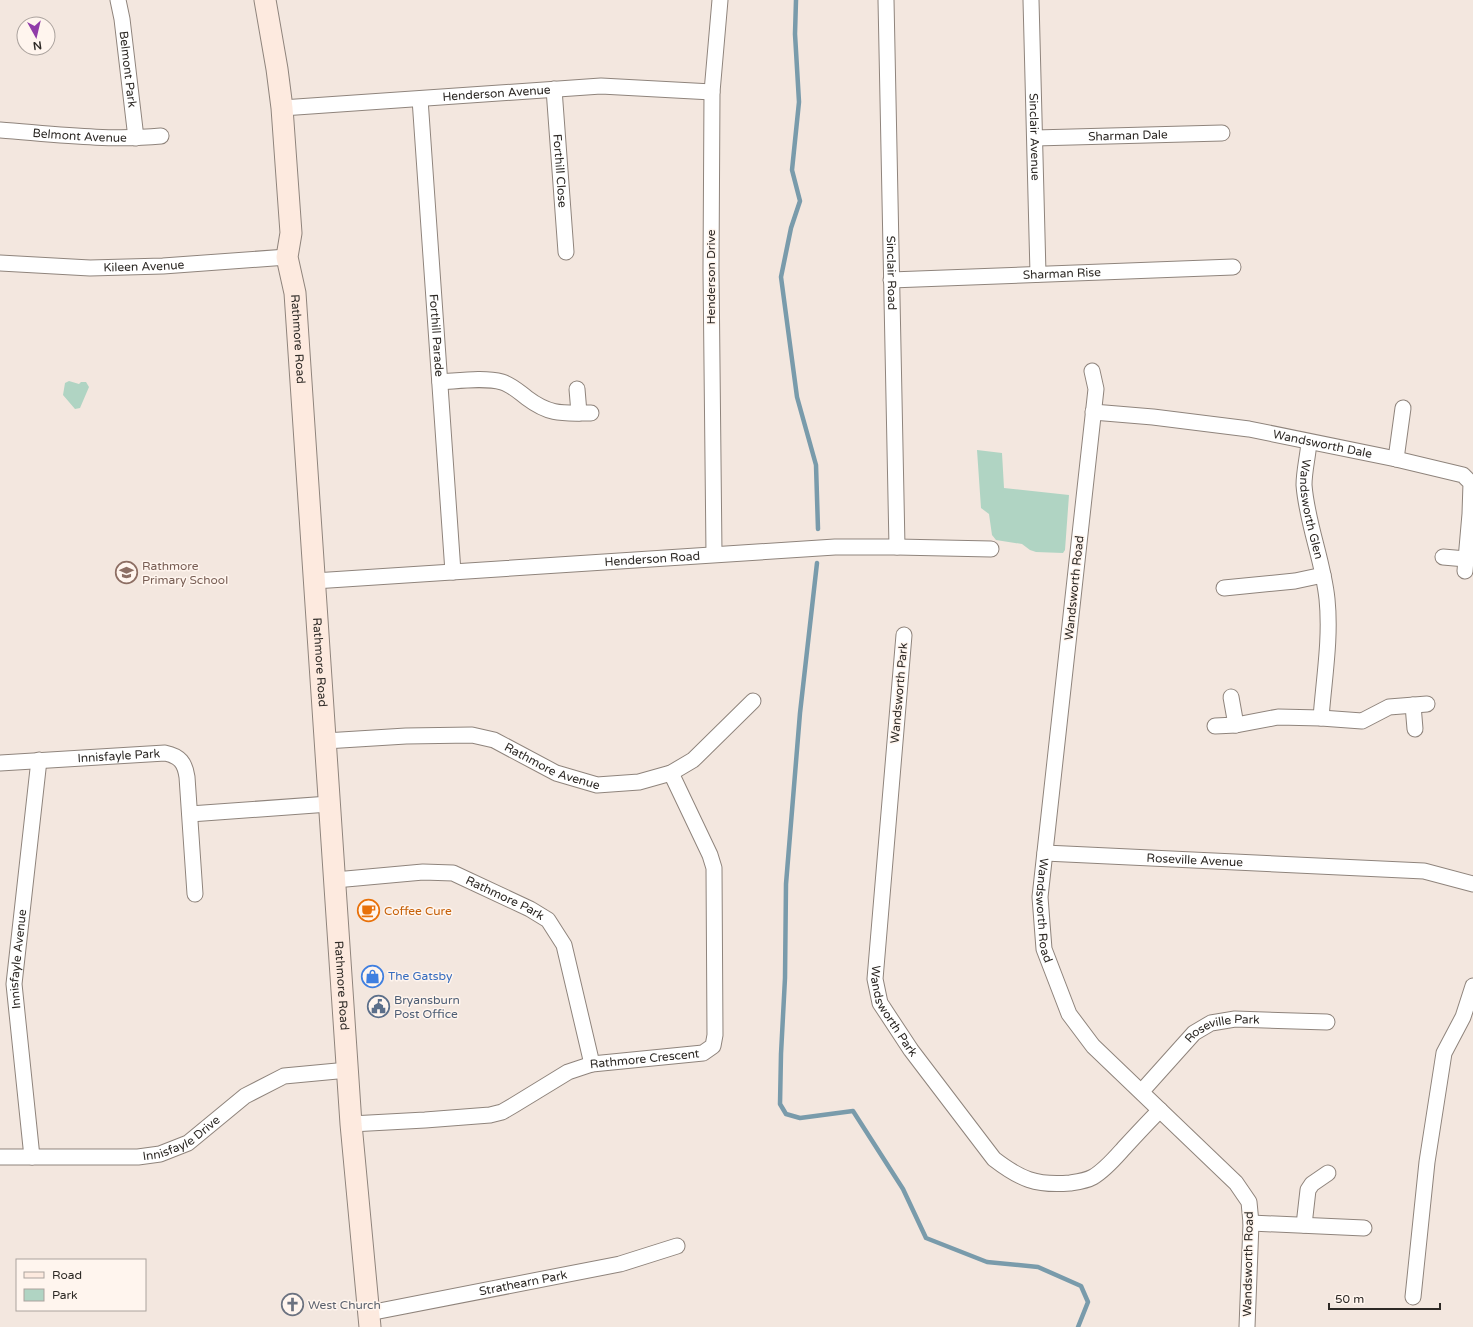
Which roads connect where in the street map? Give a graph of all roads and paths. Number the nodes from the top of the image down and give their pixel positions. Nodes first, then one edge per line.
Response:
1 (118, 0) edge
2 (265, 0) edge
3 (720, 0) edge
4 (886, 0) edge
5 (1031, 0) edge
6 (554, 89) junction
7 (712, 92) junction
8 (420, 99) junction
9 (282, 108) junction
10 (0, 130) edge
11 (1222, 133) dead end
12 (160, 136) dead end
13 (136, 138) junction
14 (1035, 138) junction
15 (566, 252) dead end
16 (286, 257) junction
17 (0, 263) edge
18 (1233, 267) dead end
19 (1038, 274) junction
20 (891, 280) junction
21 (1092, 371) dead end
22 (440, 382) junction
23 (577, 389) dead end
24 (1403, 408) dead end
25 (1093, 412) junction
26 (1309, 442) junction
27 (1396, 459) junction
28 (897, 546) junction
29 (991, 549) dead end
30 (714, 554) junction
31 (1444, 557) dead end
32 (453, 572) junction
33 (1323, 575) junction
34 (314, 580) junction
35 (1224, 588) dead end
36 (904, 635) dead end
37 (1231, 697) dead end
38 (753, 701) dead end
39 (1321, 718) junction
40 (1236, 725) junction
41 (1215, 726) dead end
42 (1415, 729) dead end
43 (325, 741) junction
44 (40, 760) junction
45 (0, 763) edge
46 (671, 773) junction
47 (329, 804) junction
48 (190, 814) junction
49 (1045, 853) junction
50 (1472, 879) edge
51 (335, 880) junction
52 (195, 894) dead end
53 (1473, 986) edge
54 (1327, 1022) dead end
55 (592, 1064) junction
56 (348, 1070) junction
57 (1142, 1091) junction
58 (1160, 1110) junction
59 (352, 1124) junction
60 (0, 1157) edge
61 (32, 1157) junction
62 (1328, 1173) dead end
63 (1250, 1223) junction
64 (1304, 1225) junction
65 (1364, 1228) dead end
66 (677, 1246) dead end
67 (1413, 1297) dead end
68 (369, 1320) edge
69 (1247, 1327) edge

1 - 13 street, Belmont Park
2 - 9 street, Rathmore Road
3 - 7 street, Henderson Drive
4 - 20 street, Sinclair Road
5 - 14 street, Sinclair Avenue
6 - 7 street, Henderson Avenue
6 - 8 street, Henderson Avenue
6 - 15 street, Forthill Close
7 - 30 street, Henderson Drive
8 - 9 street, Henderson Avenue
8 - 22 street, Forthill Parade
9 - 16 street, Rathmore Road
10 - 13 street, Belmont Avenue
11 - 14 street, Sharman Dale
12 - 13 street, Belmont Avenue
14 - 19 street, Sinclair Avenue
16 - 17 street, Kileen Avenue
16 - 34 street, Rathmore Road
18 - 19 street, Sharman Rise
19 - 20 street, Sharman Rise
20 - 28 street, Sinclair Road
21 - 25 street, Wandsworth Road
22 - 23 street
22 - 32 street, Forthill Parade
24 - 27 street
25 - 26 street, Wandsworth Dale
25 - 49 street, Wandsworth Road
26 - 27 street, Wandsworth Dale
26 - 33 street, Wandsworth Glen
27 - 31 street, Wandsworth Dale
28 - 29 street, Henderson Road
28 - 30 street, Henderson Road
30 - 32 street, Henderson Road
32 - 34 street, Henderson Road
33 - 35 street, Wandsworth Glen
33 - 39 street, Wandsworth Glen
34 - 43 street, Rathmore Road
36 - 58 street, Wandsworth Park
37 - 40 street
38 - 46 street, Rathmore Avenue
39 - 40 street
39 - 42 street
40 - 41 street
43 - 46 street, Rathmore Avenue
43 - 47 street, Rathmore Road
44 - 45 street, Innisfayle Park
44 - 48 street, Innisfayle Park
44 - 61 street, Innisfayle Avenue
46 - 55 street, Rathmore Crescent
47 - 48 street
47 - 51 street, Rathmore Road
48 - 52 street, Innisfayle Park
49 - 50 street, Roseville Avenue
49 - 57 street, Wandsworth Road
51 - 55 street, Rathmore Park
51 - 56 street, Rathmore Road
53 - 67 street
54 - 57 street, Roseville Park
55 - 59 street, Rathmore Crescent
56 - 59 street, Rathmore Road
56 - 61 street, Innisfayle Drive
57 - 58 street, Wandsworth Road
58 - 63 street, Wandsworth Road
59 - 68 street, Rathmore Road
60 - 61 street, Innisfayle Drive
62 - 64 street
63 - 64 street
63 - 69 street, Wandsworth Road
64 - 65 street
66 - 68 street, Strathearn Park

